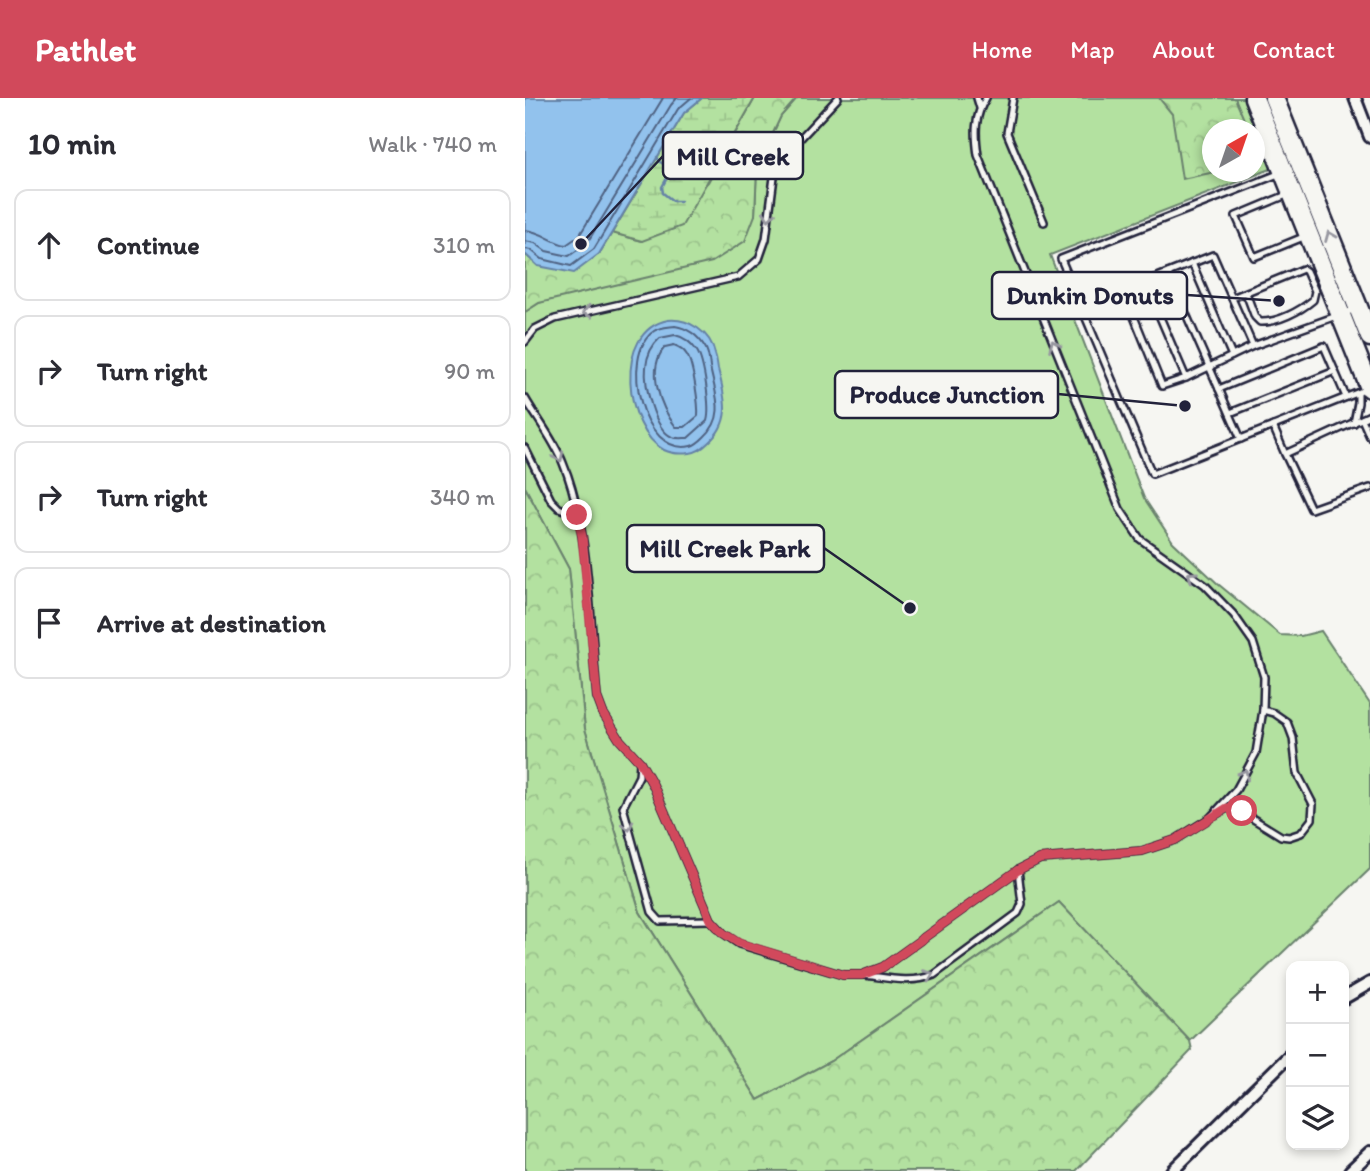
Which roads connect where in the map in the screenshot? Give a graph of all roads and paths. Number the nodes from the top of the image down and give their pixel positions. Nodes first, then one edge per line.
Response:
1 (838, 98) edge
2 (977, 98) edge
3 (986, 98) edge
4 (1013, 98) edge
5 (1254, 98) edge
6 (1274, 98) edge
7 (1355, 98) edge
8 (979, 108) junction
9 (1370, 137) edge
10 (1284, 172) junction
11 (1292, 193) junction
12 (1044, 222) dead end
13 (1309, 235) junction
14 (1192, 263) junction
15 (1168, 273) junction
16 (1145, 282) junction
17 (1246, 293) junction
18 (1232, 298) junction
19 (1358, 308) junction
20 (1340, 314) junction
21 (1370, 337) edge
22 (525, 342) edge
23 (1253, 346) junction
24 (1232, 356) junction
25 (1209, 367) junction
26 (1335, 371) junction
27 (1186, 378) junction
28 (1219, 389) junction
29 (1366, 389) edge
30 (1346, 397) junction
31 (525, 398) edge
32 (1230, 413) junction
33 (1370, 415) edge
34 (1362, 419) junction
35 (1354, 423) junction
36 (1273, 426) junction
37 (1370, 437) edge
38 (1241, 439) junction
39 (525, 448) edge
40 (1285, 454) junction
41 (1370, 488) edge
42 (577, 515) junction
43 (1263, 710) junction
44 (640, 762) junction
45 (1210, 818) junction
46 (1018, 870) junction
47 (711, 920) junction
48 (862, 975) junction
49 (1370, 983) edge
50 (1349, 995) edge
51 (1286, 1059) edge
52 (1370, 1152) edge
53 (1172, 1171) edge
54 (1350, 1171) edge

1 -> 22 lane
2 - 8 lane
3 - 8 lane
4 - 12 lane
5 - 10 main road
19 -> 6 main road
7 - 9 street
43 -> 8 lane
10 - 11 main road
10 - 38 lane
11 - 13 main road
11 - 13 lane
13 - 20 main road
14 - 15 lane
14 - 18 lane
14 - 24 lane
15 - 16 lane
15 - 25 lane
16 - 27 lane
16 - 27 lane
17 - 17 lane
17 - 18 lane
18 - 23 lane
19 - 20 lane
19 - 21 main road
20 - 23 lane
20 - 29 main road
23 - 24 lane
24 - 25 lane
25 - 27 lane
25 - 28 lane
26 - 28 lane
26 - 30 lane
26 - 32 lane
28 - 32 lane
29 - 30 lane
29 - 35 lane
30 - 36 lane
31 -> 42 lane
32 - 38 lane
33 - 34 lane
34 - 35 lane
34 - 37 lane
35 - 40 lane
36 - 38 lane
36 - 40 lane
39 - 42 lane
40 - 41 lane
42 - 44 lane
45 -> 43 lane
43 - 45 lane
44 - 47 lane
44 -> 47 lane
45 - 46 lane
46 - 48 lane
48 -> 46 lane
47 - 48 lane
49 - 50 street
51 - 53 street
52 - 54 street

